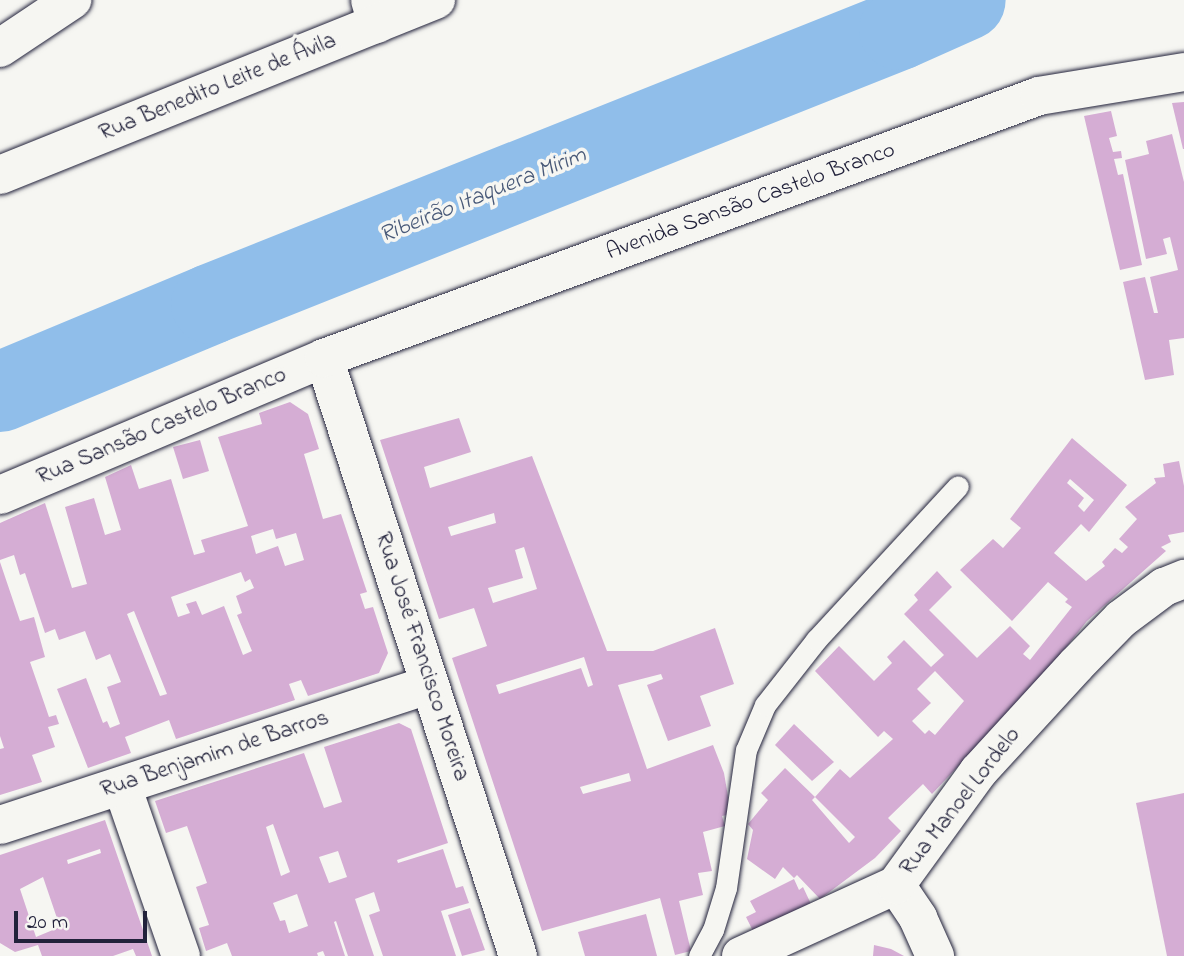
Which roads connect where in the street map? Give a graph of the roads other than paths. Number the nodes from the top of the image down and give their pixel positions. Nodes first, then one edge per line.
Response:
1 (72, 0) edge
2 (436, 0) edge
3 (374, 12) edge
4 (0, 48) edge
5 (1184, 72) edge
6 (0, 175) edge
7 (324, 359) junction
8 (958, 486) dead end
9 (0, 495) edge
10 (1184, 579) edge
11 (429, 685) junction
12 (122, 786) junction
13 (0, 825) edge
14 (895, 885) junction
15 (181, 956) edge
16 (518, 956) edge
17 (699, 956) edge
18 (741, 956) edge
19 (935, 956) edge

1 - 4 street
2 - 3 street, Rua Benedito Leite de Ávila
3 - 6 street, Rua Benedito Leite de Ávila
5 - 7 street, Avenida Sansão Castelo Branco
7 - 9 street, Rua Sansão Castelo Branco
7 - 11 street, Rua José Francisco Moreira
8 - 17 lane
10 - 14 street, Rua Manoel Lordelo
11 - 12 street, Rua Benjamim de Barros
11 - 16 street, Rua José Francisco Moreira
12 - 13 street, Rua Benjamim de Barros
12 - 15 street
14 - 18 street, Rua Manoel Lordelo
14 - 19 street

